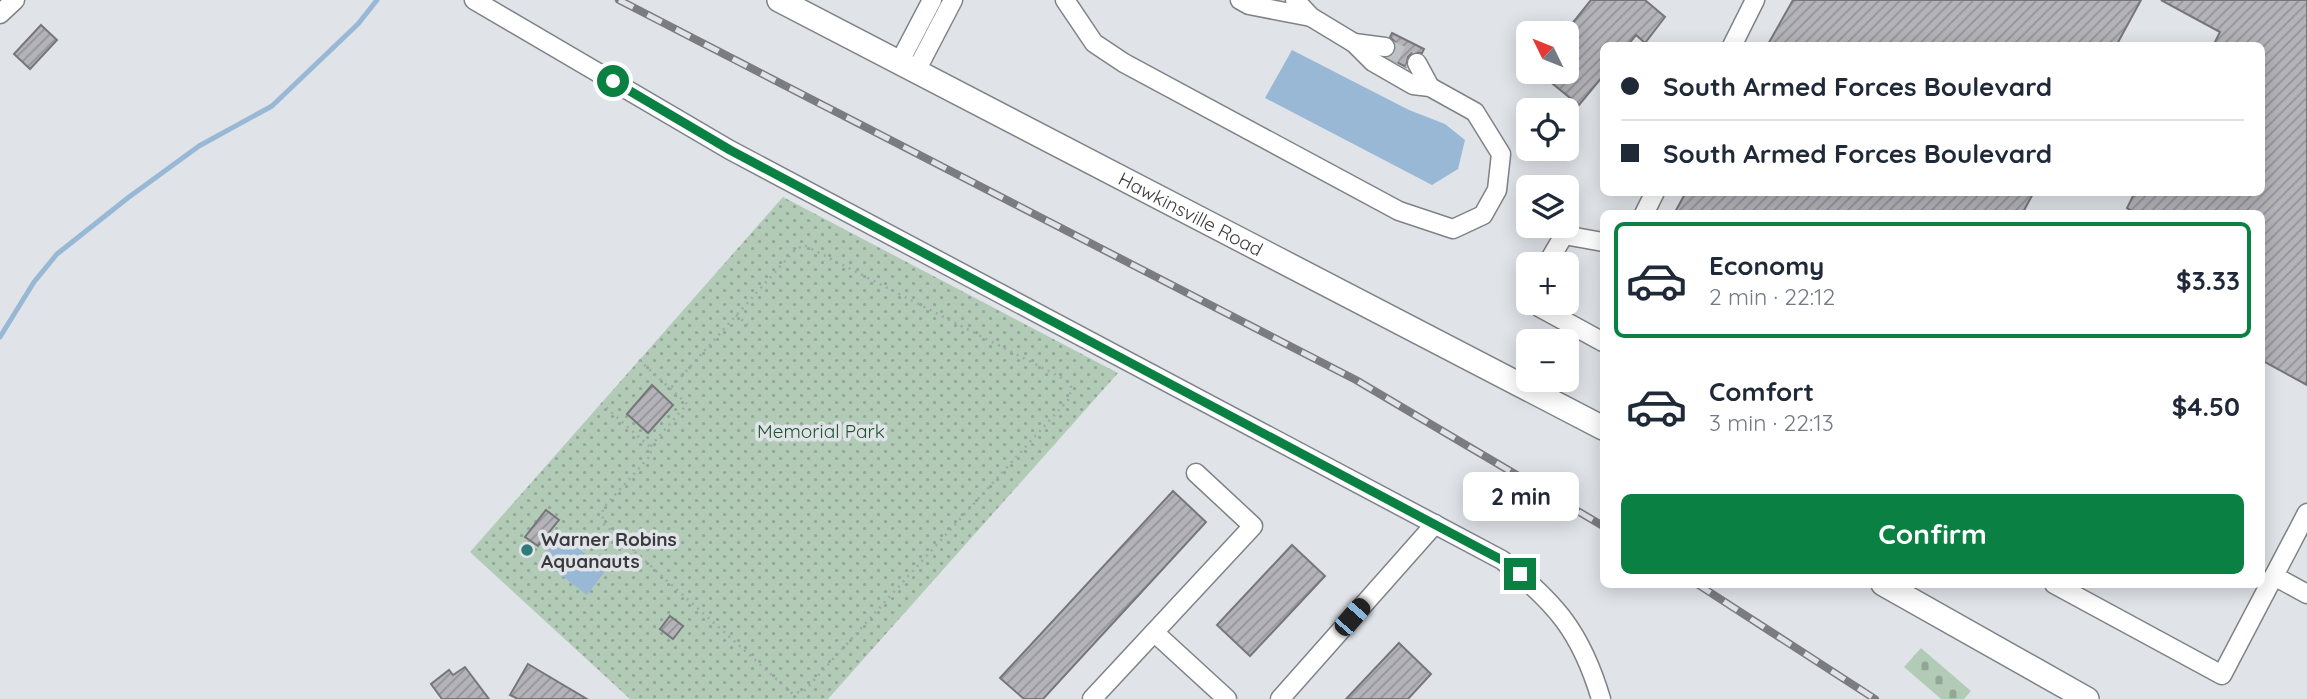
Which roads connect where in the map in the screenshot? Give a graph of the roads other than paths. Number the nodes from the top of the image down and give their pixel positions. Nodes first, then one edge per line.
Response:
1 (15, 0) edge
2 (474, 0) edge
3 (779, 0) edge
4 (932, 0) edge
5 (953, 0) edge
6 (1065, 0) edge
7 (1240, 0) edge
8 (1295, 0) edge
9 (1755, 0) edge
10 (0, 14) edge
11 (1311, 17) junction
12 (1734, 42) edge
13 (1354, 43) junction
14 (1385, 47) tunnel mouth
15 (1417, 63) tunnel mouth
16 (907, 67) junction
17 (1430, 87) junction
18 (1600, 241) edge
19 (1554, 252) edge
20 (1554, 315) edge
21 (1600, 340) edge
22 (1600, 426) edge
23 (1196, 473) dead end
24 (2307, 513) edge
25 (1435, 524) junction
26 (2274, 576) junction
27 (1890, 588) edge
28 (2061, 588) edge
29 (2307, 594) edge
30 (1155, 633) junction
31 (1091, 699) edge
32 (1227, 699) edge
33 (1280, 699) edge
34 (1601, 699) edge
35 (2087, 699) edge

1 - 10 street
2 - 25 street
3 - 16 main road, Hawkinsville Road
4 - 16 street
5 - 16 street
6 - 17 street
7 - 11 street
8 - 11 street
9 - 12 street
11 - 13 street
13 - 14 street
13 - 17 street
15 - 17 street
16 - 22 main road, Hawkinsville Road
18 - 19 street
20 - 21 street
23 - 30 street
24 - 26 street
25 - 33 street
25 - 34 street
26 - 28 street
26 - 29 street
27 - 35 main road
30 - 31 street
30 - 32 street

